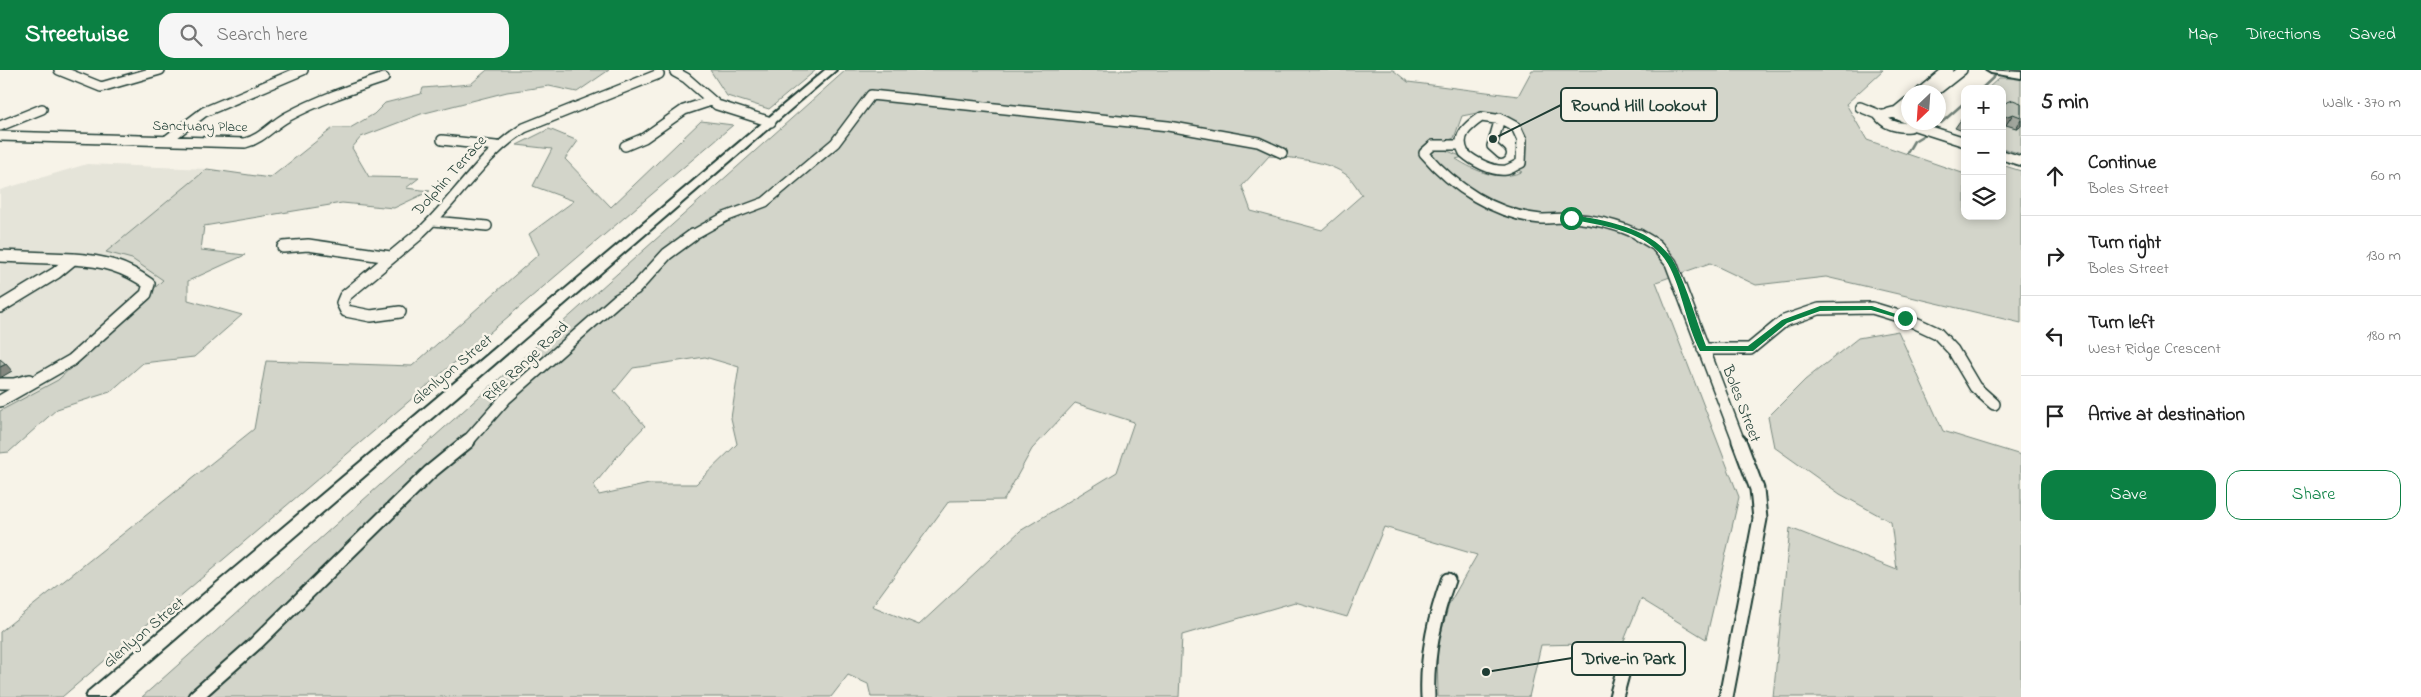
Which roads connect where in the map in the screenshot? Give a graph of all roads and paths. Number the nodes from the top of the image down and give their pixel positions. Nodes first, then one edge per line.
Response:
1 (59, 70) edge
2 (144, 70) edge
3 (160, 70) edge
4 (303, 70) edge
5 (831, 70) edge
6 (1948, 70) edge
7 (1962, 70) edge
8 (1991, 70) edge
9 (2014, 70) edge
10 (676, 71) edge
11 (658, 72) edge
12 (2021, 73) edge
13 (384, 78) dead end
14 (1929, 85) edge
15 (1943, 85) edge
16 (97, 87) junction
17 (711, 101) junction
18 (1860, 107) dead end
19 (1901, 108) edge
20 (42, 110) dead end
21 (1884, 114) junction
22 (1500, 118) junction
23 (1901, 119) edge
24 (771, 122) junction
25 (0, 126) edge
26 (1901, 127) edge
27 (1933, 130) edge
28 (0, 136) edge
29 (167, 140) junction
30 (442, 140) dead end
31 (1961, 141) edge
32 (1459, 145) junction
33 (496, 146) junction
34 (625, 146) dead end
35 (1282, 153) dead end
36 (1501, 154) dead end
37 (2006, 156) edge
38 (2021, 161) edge
39 (433, 221) junction
40 (487, 226) dead end
41 (283, 247) dead end
42 (0, 256) edge
43 (390, 257) junction
44 (72, 259) junction
45 (0, 307) edge
46 (400, 312) dead end
47 (1703, 349) junction
48 (43, 377) junction
49 (0, 384) edge
50 (0, 401) edge
51 (1994, 404) dead end
52 (1448, 580) dead end
53 (1623, 671) dead end
54 (96, 697) edge
55 (195, 697) edge
56 (1428, 697) edge
57 (1616, 697) edge
58 (1726, 697) edge

1 - 16 street
2 - 16 street
3 - 16 street
4 - 29 street
5 - 24 main road, Glenlyon Street
6 - 14 street
7 - 15 street
8 - 12 main road
9 - 12 main road
10 - 11 street, Dolphin Terrace
10 - 17 street
11 - 33 street, Dolphin Terrace
13 - 29 street, Sanctuary Place
17 - 24 street
17 - 34 street
18 - 21 street
19 - 21 street
20 - 25 street
21 - 23 street
21 - 26 street
22 - 32 street
22 - 32 street
22 - 36 street
24 - 54 main road, Glenlyon Street
27 - 31 street
28 - 29 street, Sanctuary Place
30 - 33 street
32 - 47 street, Boles Street
33 - 39 street, Dolphin Terrace
35 - 55 street, Rifle Range Road
37 - 38 street
39 - 40 street
39 - 43 street, Dolphin Terrace
41 - 43 street
42 - 44 street
43 - 46 street, Dolphin Terrace
44 - 45 street
44 - 48 street
47 - 51 street
47 - 58 street, Boles Street
48 - 49 street
48 - 50 street
52 - 56 street
53 - 57 street

